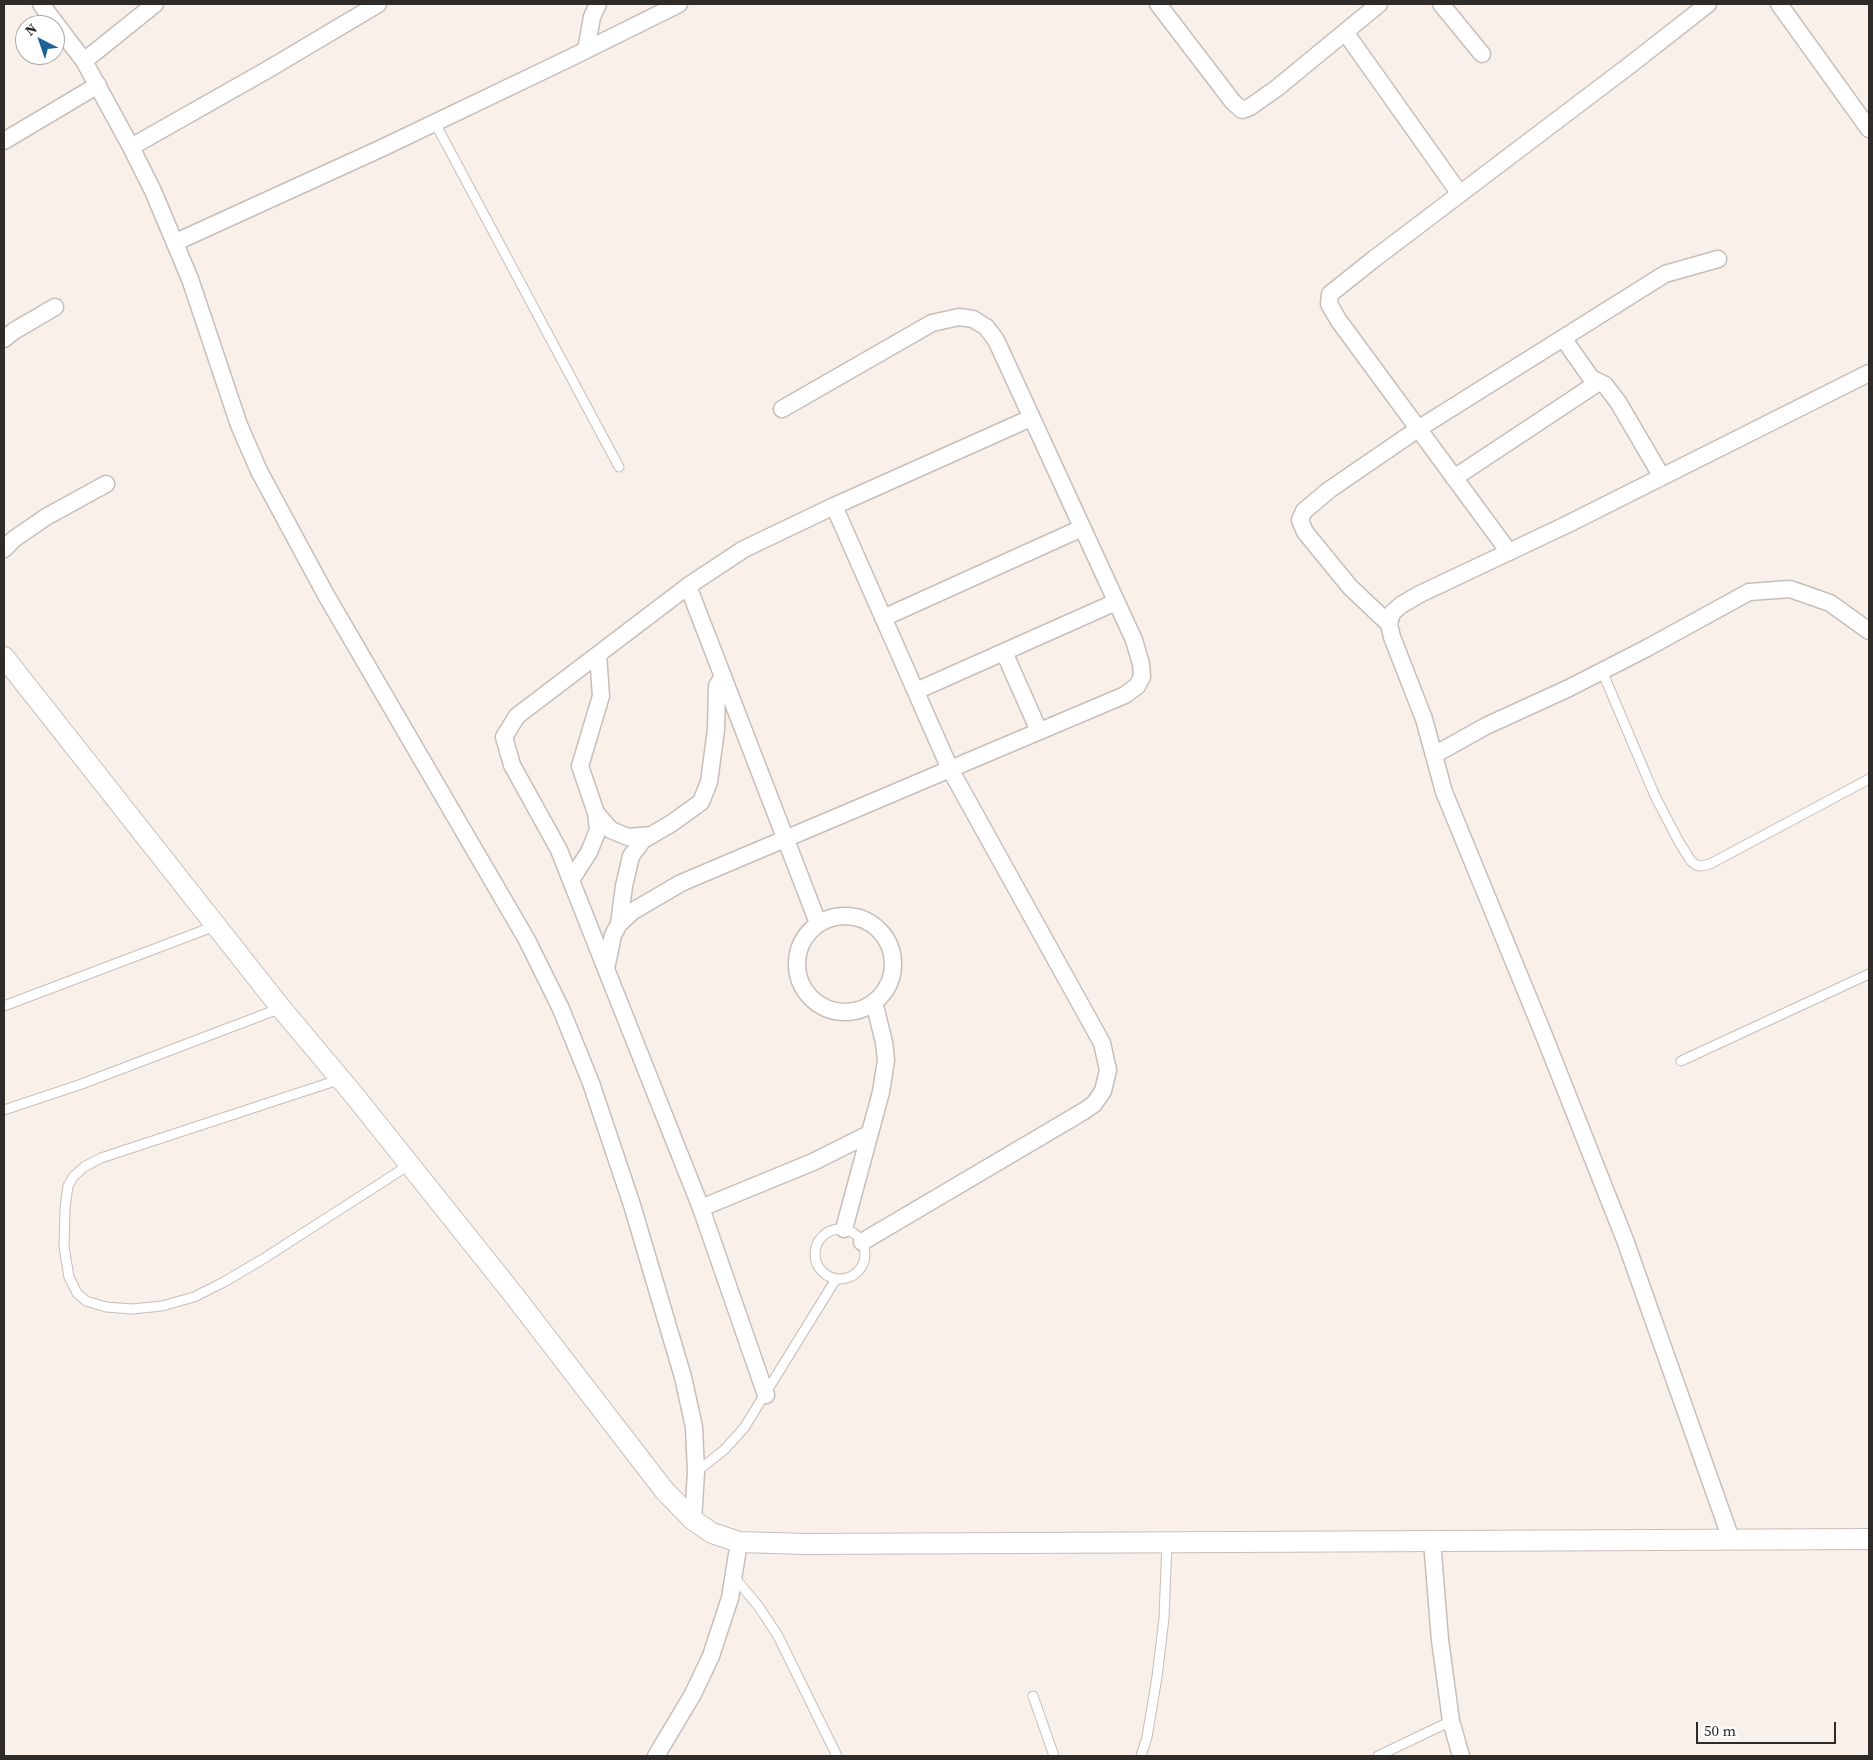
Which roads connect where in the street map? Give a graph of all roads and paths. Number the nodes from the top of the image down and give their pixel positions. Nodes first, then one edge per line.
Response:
1 (41, 4) edge
2 (155, 4) edge
3 (378, 4) edge
4 (598, 4) edge
5 (679, 4) edge
6 (1158, 4) edge
7 (1379, 4) edge
8 (1441, 4) edge
9 (1708, 4) edge
10 (1779, 4) edge
11 (1345, 32) junction
12 (586, 50) junction
13 (1482, 54) dead end
14 (84, 61) junction
15 (98, 86) junction
16 (435, 123) junction
17 (1869, 129) edge
18 (4, 141) edge
19 (131, 147) junction
20 (1460, 194) junction
21 (176, 242) junction
22 (1718, 259) dead end
23 (55, 307) dead end
24 (1563, 338) junction
25 (4, 339) edge
26 (1869, 373) edge
27 (1599, 382) junction
28 (782, 409) dead end
29 (1031, 418) junction
30 (1418, 429) junction
31 (619, 467) dead end
32 (1662, 477) junction
33 (1454, 478) junction
34 (106, 484) dead end
35 (834, 506) junction
36 (1082, 528) junction
37 (4, 549) edge
38 (1509, 552) junction
39 (688, 586) junction
40 (1116, 602) junction
41 (883, 618) junction
42 (1389, 624) junction
43 (1869, 632) edge
44 (1004, 652) junction
45 (598, 655) junction
46 (4, 657) edge
47 (1602, 671) junction
48 (723, 676) junction
49 (916, 692) junction
50 (1039, 732) junction
51 (1434, 755) junction
52 (950, 768) junction
53 (1869, 779) edge
54 (596, 813) junction
55 (652, 835) junction
56 (785, 840) junction
57 (571, 880) junction
58 (818, 923) junction
59 (619, 924) junction
60 (214, 926) junction
61 (606, 969) junction
62 (1869, 974) edge
63 (874, 1002) junction
64 (4, 1006) edge
65 (281, 1008) junction
66 (1681, 1061) dead end
67 (341, 1079) junction
68 (4, 1110) edge
69 (869, 1134) junction
70 (409, 1165) junction
71 (701, 1208) junction
72 (844, 1229) junction
73 (862, 1242) junction
74 (836, 1280) junction
75 (766, 1395) junction
76 (696, 1472) junction
77 (693, 1520) junction
78 (1731, 1539) junction
79 (1869, 1539) edge
80 (1432, 1541) junction
81 (739, 1542) junction
82 (1167, 1542) junction
83 (733, 1577) junction
84 (1033, 1696) dead end
85 (1451, 1720) junction
86 (656, 1756) edge
87 (837, 1756) edge
88 (1054, 1756) edge
89 (1141, 1756) edge
90 (1378, 1756) edge
91 (1461, 1756) edge

1 - 14 street
2 - 14 street
3 - 19 street
4 - 12 street
5 - 12 street
6 - 11 street
7 - 11 street
8 - 13 street
9 - 20 street
10 - 17 street
11 - 20 street
12 - 16 street
14 - 15 street
15 - 18 street
15 - 19 street
16 - 21 street
16 - 31 lane
19 - 21 street
20 - 30 street
21 - 76 street
22 - 24 street
23 - 25 street
24 - 27 street
24 - 30 street
26 - 32 street
27 - 32 street
27 - 33 street
28 - 29 street
29 - 35 street
29 - 36 street
30 - 33 street
30 - 42 street
32 - 38 street
33 - 38 street
34 - 37 street
35 - 39 street
35 - 41 street
36 - 40 street
36 - 41 street
38 - 42 street
39 - 45 street
39 - 48 street
40 - 44 street
40 - 50 street
41 - 49 street
42 - 51 street
43 - 47 street
44 - 49 street
44 - 50 street
45 - 54 street
45 - 57 street
46 - 60 street
47 - 51 street
47 - 53 lane
48 - 55 street
48 - 56 street
49 - 52 street
50 - 52 street
51 - 78 street
52 - 56 street
52 - 73 street
54 - 55 street
54 - 57 street
55 - 59 street
56 - 58 street
56 - 59 street
57 - 61 street
58 - 63 street
58 - 63 street
59 - 61 street
60 - 64 lane
60 - 65 street
61 - 71 street
62 - 66 lane
63 - 69 street
65 - 67 street
65 - 68 lane
67 - 70 street
67 - 70 lane
69 - 71 street
69 - 72 street
70 - 77 street
71 - 75 street
72 - 73 lane
72 - 74 lane
73 - 74 lane
74 - 75 lane
75 - 76 lane
76 - 77 street
77 - 81 street
78 - 79 street
78 - 80 street
80 - 82 street
80 - 85 street
81 - 82 street
81 - 83 street
82 - 89 lane
83 - 86 street
83 - 87 lane
84 - 88 lane
85 - 90 lane
85 - 91 street

